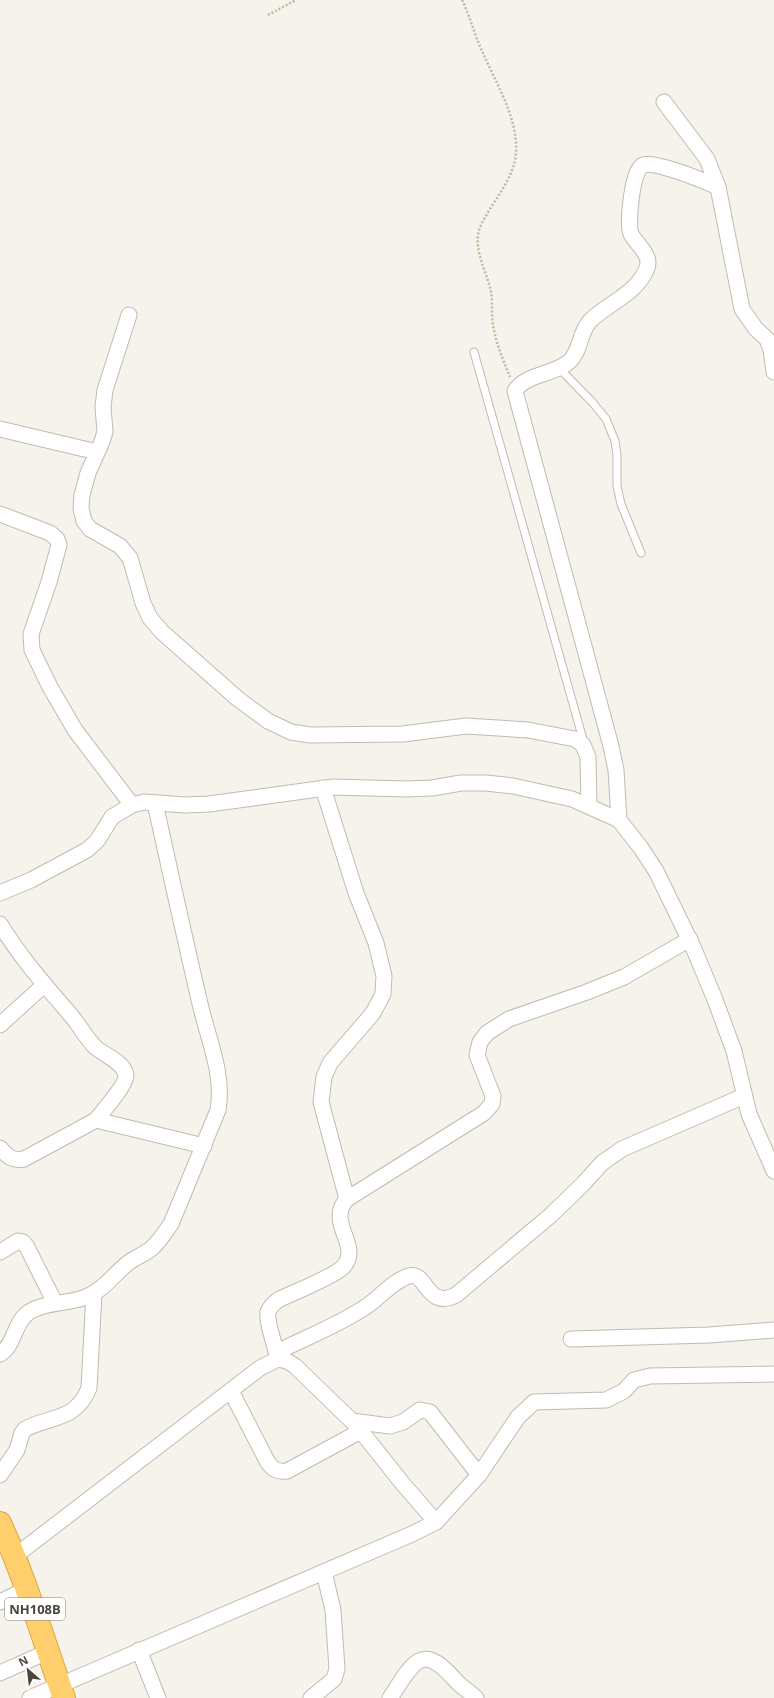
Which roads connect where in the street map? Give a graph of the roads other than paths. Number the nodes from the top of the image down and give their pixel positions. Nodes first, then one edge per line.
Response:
1 (664, 102) dead end
2 (718, 186) junction
3 (129, 315) dead end
4 (474, 352) dead end
5 (558, 368) junction
6 (774, 372) edge
7 (0, 429) edge
8 (97, 452) junction
9 (0, 514) edge
10 (641, 553) dead end
11 (588, 757) junction
12 (324, 788) junction
13 (155, 803) junction
14 (132, 805) junction
15 (590, 806) junction
16 (618, 820) junction
17 (0, 893) edge
18 (0, 924) edge
19 (690, 939) junction
20 (44, 985) junction
21 (0, 1025) edge
22 (744, 1096) junction
23 (96, 1120) junction
24 (204, 1146) junction
25 (0, 1148) edge
26 (774, 1171) edge
27 (347, 1199) junction
28 (0, 1252) edge
29 (94, 1292) junction
30 (55, 1303) junction
31 (774, 1330) edge
32 (571, 1339) dead end
33 (0, 1354) edge
34 (278, 1355) junction
35 (774, 1374) edge
36 (231, 1391) junction
37 (356, 1426) junction
38 (0, 1475) edge
39 (479, 1475) junction
40 (436, 1522) junction
41 (0, 1523) edge
42 (8, 1550) edge
43 (324, 1572) junction
44 (27, 1589) junction
45 (0, 1602) edge
46 (139, 1650) junction
47 (47, 1652) junction
48 (0, 1672) edge
49 (62, 1691) edge
50 (457, 1692) edge
51 (30, 1698) edge
52 (158, 1698) edge
53 (311, 1698) edge
54 (390, 1698) edge
55 (476, 1698) edge

1 - 2 street
2 - 5 street
2 - 6 street
3 - 8 street
4 - 11 lane
5 - 10 lane
5 - 16 street
7 - 8 street
8 - 11 street
9 - 14 street
11 - 15 street
12 - 13 street
12 - 15 street
12 - 27 street
13 - 14 street
13 - 24 street
14 - 17 street
15 - 16 street
16 - 19 street
18 - 20 street
19 - 22 street
19 - 27 street
20 - 21 street
20 - 23 street
22 - 26 street
22 - 34 street
23 - 24 street
23 - 25 street
24 - 29 street
27 - 34 street
28 - 30 street
29 - 30 street
29 - 38 street
30 - 33 street
31 - 32 street
34 - 36 street
34 - 37 street
35 - 39 street
36 - 37 street
36 - 42 street
37 - 39 street
37 - 40 street
39 - 40 street
40 - 43 street
41 - 42 highway, NH108B
42 - 44 highway, NH108B
43 - 46 street
43 - 53 street
44 - 45 street
44 - 47 highway, NH108B
46 - 49 street
46 - 52 street
47 - 48 street
47 - 49 highway, NH108B
49 - 51 street
50 - 54 street
50 - 55 street

